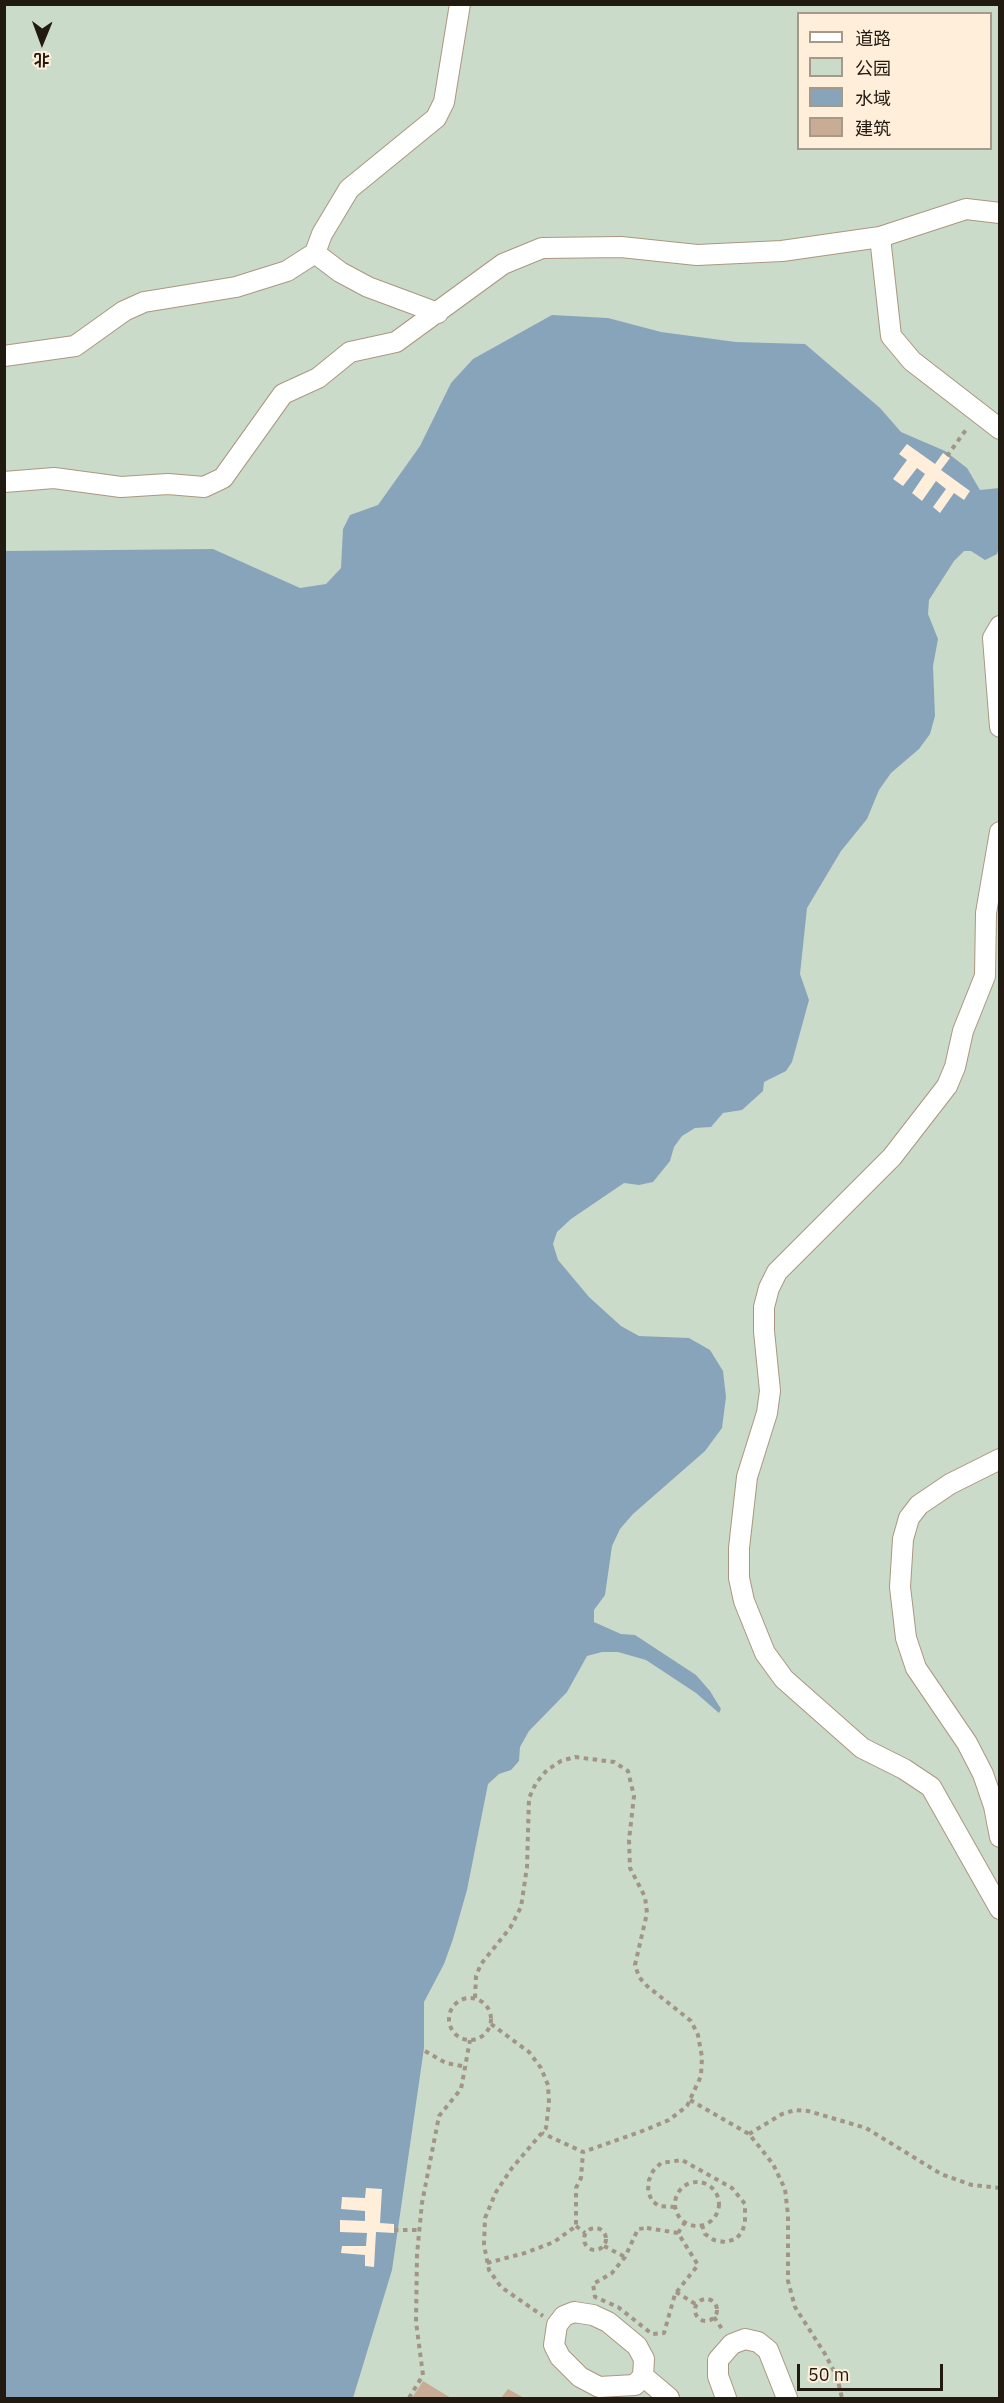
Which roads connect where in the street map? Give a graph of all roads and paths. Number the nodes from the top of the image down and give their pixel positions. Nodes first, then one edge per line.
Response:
1 (460, 4) edge
2 (999, 213) edge
3 (880, 237) junction
4 (315, 253) junction
5 (438, 313) junction
6 (4, 356) edge
7 (979, 412) junction
8 (999, 429) edge
9 (947, 456) dead end
10 (4, 482) edge
11 (999, 626) edge
12 (999, 728) edge
13 (999, 832) edge
14 (999, 1459) edge
15 (999, 1837) edge
16 (999, 1909) edge
17 (475, 1998) junction
18 (491, 2024) junction
19 (470, 2040) junction
20 (425, 2051) dead end
21 (466, 2067) junction
22 (690, 2100) junction
23 (542, 2133) junction
24 (749, 2134) junction
25 (583, 2152) junction
26 (999, 2188) edge
27 (675, 2207) junction
28 (686, 2222) junction
29 (702, 2225) junction
30 (576, 2226) junction
31 (394, 2230) dead end
32 (418, 2230) junction
33 (585, 2233) junction
34 (678, 2233) junction
35 (604, 2246) junction
36 (625, 2257) junction
37 (487, 2263) junction
38 (676, 2292) junction
39 (697, 2305) junction
40 (557, 2325) junction
41 (644, 2376) junction
42 (409, 2398) edge
43 (669, 2398) edge
44 (726, 2398) edge
45 (787, 2398) edge
46 (842, 2398) edge

1 - 4 lane
2 - 3 lane
3 - 5 lane
3 - 7 lane
4 - 5 lane
4 - 6 lane
5 - 10 lane
7 - 8 lane
7 - 9 path
11 - 12 lane
13 - 16 lane
14 - 15 lane
17 - 18 path
17 - 19 path
17 - 22 path
18 - 19 path
18 - 23 path
19 - 21 path
20 - 21 path
21 - 32 path
22 - 24 path
22 - 25 path
23 - 25 path
23 - 37 path
24 - 26 path
24 - 46 path
25 - 30 path
27 - 28 path
27 - 29 path
27 - 29 path
28 - 29 path
28 - 34 path
30 - 33 path
30 - 37 path
31 - 32 path
32 - 42 path
33 - 35 path
33 - 35 path
34 - 36 path
34 - 38 path
35 - 36 path
36 - 38 path
37 - 40 path
38 - 39 path
39 - 39 path
40 - 41 lane
40 - 41 lane
41 - 43 lane
44 - 45 lane

